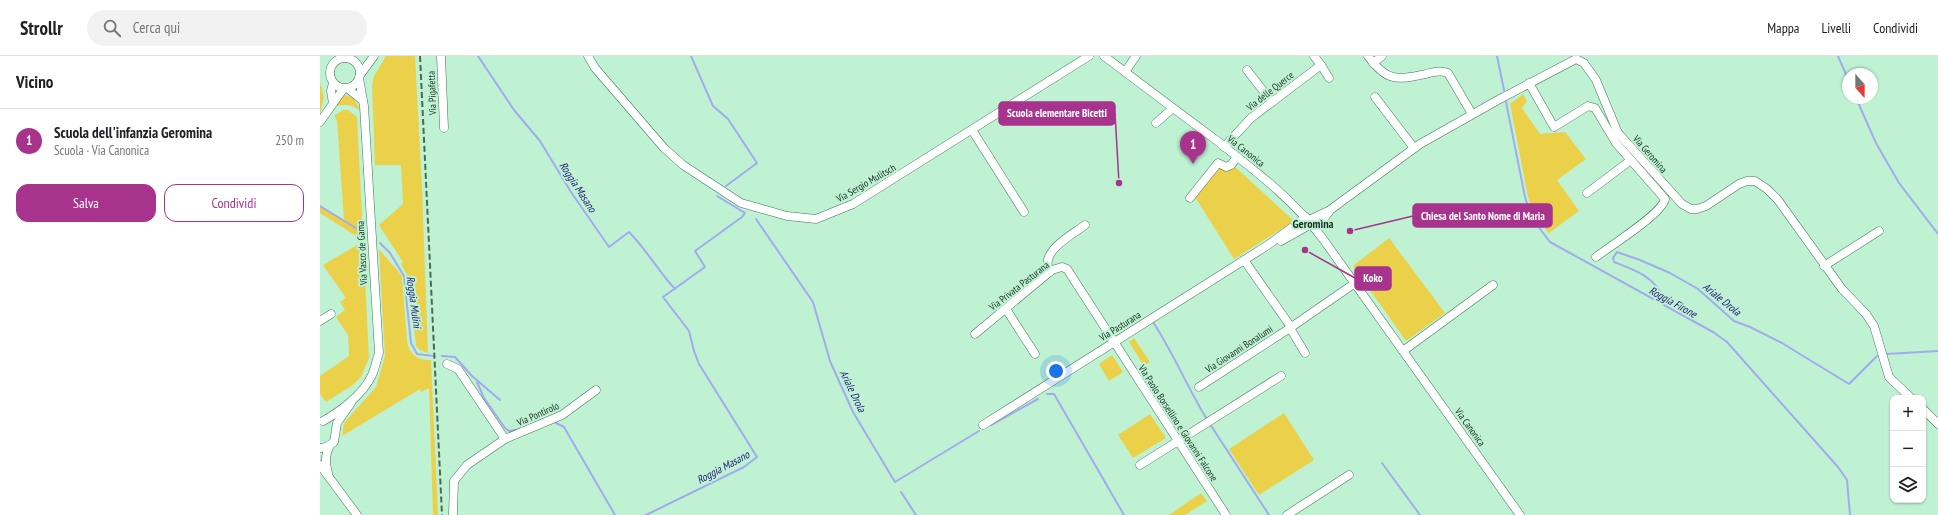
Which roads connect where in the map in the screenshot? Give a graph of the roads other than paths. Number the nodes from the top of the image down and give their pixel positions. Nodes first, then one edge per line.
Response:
1 (373, 56) edge
2 (441, 56) edge
3 (588, 56) edge
4 (1089, 56) edge
5 (1104, 56) edge
6 (1136, 56) edge
7 (1314, 56) edge
8 (1382, 56) edge
9 (342, 57) edge
10 (1370, 59) edge
11 (354, 60) edge
12 (1321, 66) junction
13 (1247, 70) dead end
14 (1125, 72) junction
15 (359, 76) junction
16 (1329, 78) dead end
17 (333, 83) junction
18 (1529, 83) junction
19 (346, 88) junction
20 (1375, 97) dead end
21 (362, 100) junction
22 (1272, 102) junction
23 (333, 103) junction
24 (1174, 108) junction
25 (1472, 114) junction
26 (320, 122) edge
27 (1156, 123) dead end
28 (444, 128) dead end
29 (972, 130) junction
30 (1224, 147) junction
31 (1414, 148) junction
32 (1237, 157) junction
33 (1631, 160) junction
34 (1587, 194) dead end
35 (1190, 198) dead end
36 (1024, 212) dead end
37 (1310, 222) junction
38 (1085, 225) dead end
39 (1879, 231) dead end
40 (1596, 257) dead end
41 (1244, 260) junction
42 (1824, 266) junction
43 (1050, 272) junction
44 (1354, 283) junction
45 (1493, 285) dead end
46 (1006, 309) junction
47 (331, 314) dead end
48 (320, 321) edge
49 (1290, 328) junction
50 (975, 334) dead end
51 (1113, 342) junction
52 (1403, 351) junction
53 (1306, 353) dead end
54 (1035, 354) dead end
55 (447, 364) dead end
56 (1281, 376) dead end
57 (1199, 387) dead end
58 (596, 390) dead end
59 (1908, 395) edge
60 (354, 399) junction
61 (1926, 412) edge
62 (322, 421) edge
63 (1938, 424) edge
64 (983, 425) dead end
65 (336, 433) junction
66 (505, 439) junction
67 (1178, 440) junction
68 (330, 445) junction
69 (320, 448) edge
70 (1140, 464) dead end
71 (320, 465) edge
72 (328, 474) junction
73 (1349, 475) dead end
74 (357, 515) edge
75 (453, 515) edge
76 (1226, 515) edge
77 (1287, 515) edge
78 (1520, 515) edge

1 - 11 street
1 - 15 street
2 - 28 street, Via Pigafetta
3 - 29 street, Via Sergio Mulitsch
4 - 29 street, Via Sergio Mulitsch
5 - 14 street, Via Canonica
6 - 14 street
7 - 12 street
8 - 10 street
9 - 11 street
9 - 17 street
10 - 25 street
11 - 15 street
12 - 16 street
12 - 22 street, Via delle Querce
13 - 22 street
14 - 24 street, Via Canonica
15 - 19 street
15 - 21 street, Via Vasco de Gama
17 - 19 street
17 - 23 street
18 - 25 street, Via Geromina
18 - 33 street
18 - 42 street, Via Geromina
19 - 21 street
19 - 23 street
20 - 31 street
21 - 60 street, Via Vasco de Gama
22 - 30 street, Via delle Querce
23 - 26 street
24 - 27 street
24 - 30 street, Via Canonica
25 - 31 street, Via Geromina
29 - 36 street
30 - 32 street, Via Canonica
31 - 37 street, Via Geromina
32 - 35 street
32 - 37 street, Via Canonica
33 - 34 street
33 - 40 street
37 - 41 street, Via Pasturana
37 - 44 street, Via Canonica
38 - 43 street
39 - 42 street
41 - 49 street
41 - 51 street, Via Pasturana
42 - 59 street, Via Geromina
43 - 46 street, Via Privata Pasturana
43 - 51 street, Via Privata Pasturana
44 - 49 street
44 - 52 street, Via Canonica
45 - 52 street
46 - 50 street, Via Privata Pasturana
46 - 54 street
47 - 48 street
49 - 53 street
49 - 57 street, Via Giovanni Bonalumi
51 - 64 street, Via Pasturana
51 - 67 street, VIa Paolo Borsellino e Giovanni Falcone
52 - 78 street, Via Canonica
55 - 66 street
56 - 67 street
58 - 66 street, Via Pontirolo
60 - 62 street, Via Vasco de Gama
60 - 65 street, Via Vasco de Gama
61 - 63 street
62 - 65 street
65 - 68 street, Via Vasco de Gama
66 - 75 street, Via Pontirolo
67 - 70 street
67 - 76 street, VIa Paolo Borsellino e Giovanni Falcone
68 - 69 street
68 - 72 street
71 - 72 street
72 - 74 street
73 - 77 street

